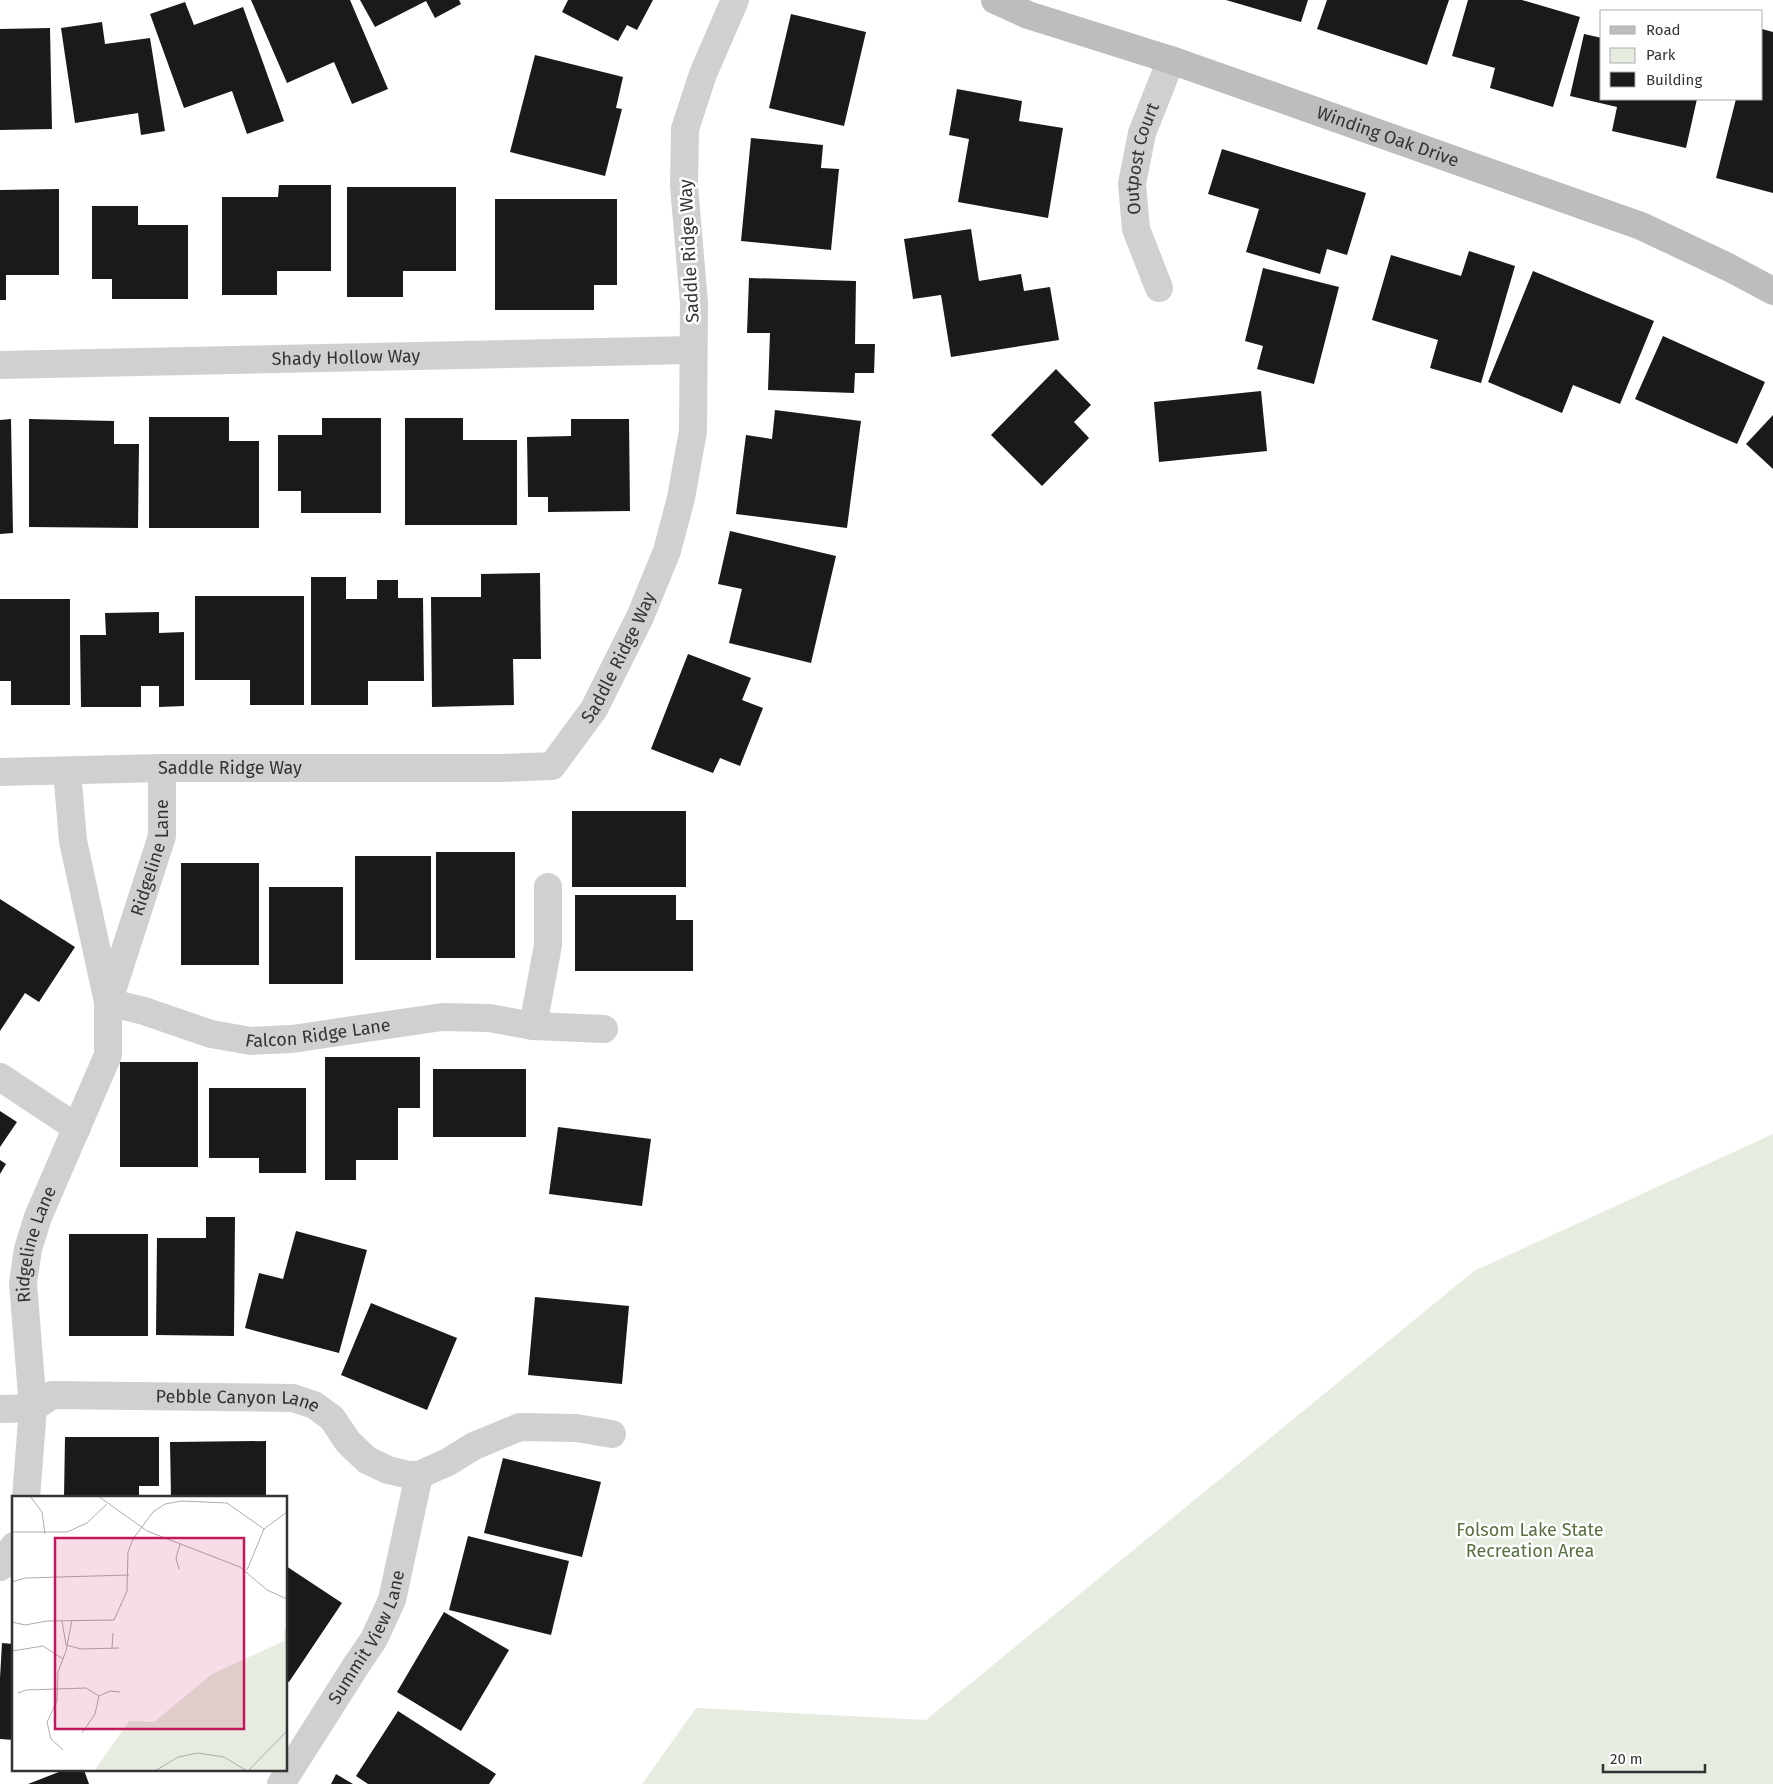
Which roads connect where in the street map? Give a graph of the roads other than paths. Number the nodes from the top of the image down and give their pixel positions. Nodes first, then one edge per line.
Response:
1 (735, 0) edge
2 (995, 0) edge
3 (1171, 60) junction
4 (1159, 288) dead end
5 (1773, 291) edge
6 (692, 350) junction
7 (0, 365) edge
8 (162, 768) junction
9 (67, 771) junction
10 (0, 772) edge
11 (548, 887) dead end
12 (108, 1002) junction
13 (533, 1026) junction
14 (604, 1028) dead end
15 (0, 1077) edge
16 (77, 1128) junction
17 (33, 1408) junction
18 (0, 1409) edge
19 (612, 1434) dead end
20 (420, 1475) junction
21 (26, 1496) edge
22 (12, 1549) edge
23 (0, 1567) edge
24 (281, 1784) edge

1 - 6 street, Saddle Ridge Way
2 - 3 street, Winding Oak Drive
3 - 4 street, Outpost Court
3 - 5 street, Winding Oak Drive
6 - 7 street, Shady Hollow Way
6 - 8 street, Saddle Ridge Way
8 - 9 street, Saddle Ridge Way
8 - 12 street, Ridgeline Lane
9 - 10 street, Saddle Ridge Way
9 - 12 street, Ridgeline Lane
11 - 13 street
12 - 13 street, Falcon Ridge Lane
12 - 16 street, Ridgeline Lane
13 - 14 street, Falcon Ridge Lane
15 - 16 street
16 - 17 street, Ridgeline Lane
17 - 18 street
17 - 20 street, Pebble Canyon Lane
17 - 21 street, Ridgeline Lane
19 - 20 street
20 - 24 street, Summit View Lane
22 - 23 street

